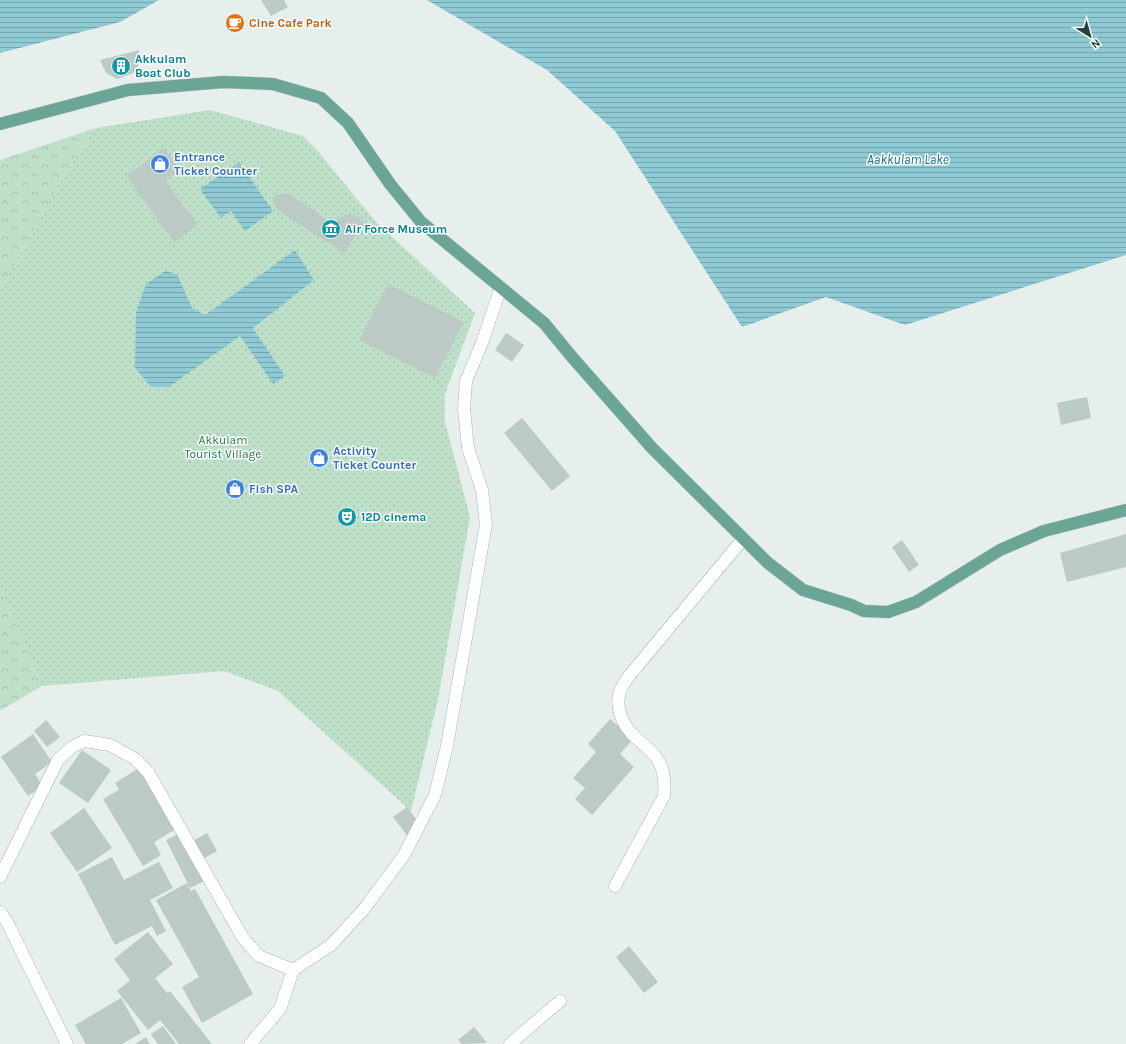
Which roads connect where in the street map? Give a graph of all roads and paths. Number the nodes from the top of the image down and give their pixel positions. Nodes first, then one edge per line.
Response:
1 (0, 124) edge
2 (501, 287) junction
3 (1126, 510) edge
4 (743, 538) junction
5 (0, 877) edge
6 (616, 886) dead end
7 (0, 912) edge
8 (293, 970) junction
9 (560, 1001) dead end
10 (67, 1044) edge
11 (250, 1044) edge
12 (510, 1044) edge

1 - 2 main road
2 - 4 main road
2 - 8 lane
3 - 4 main road
4 - 6 lane
5 - 8 lane
7 - 10 lane
8 - 11 lane
9 - 12 lane

